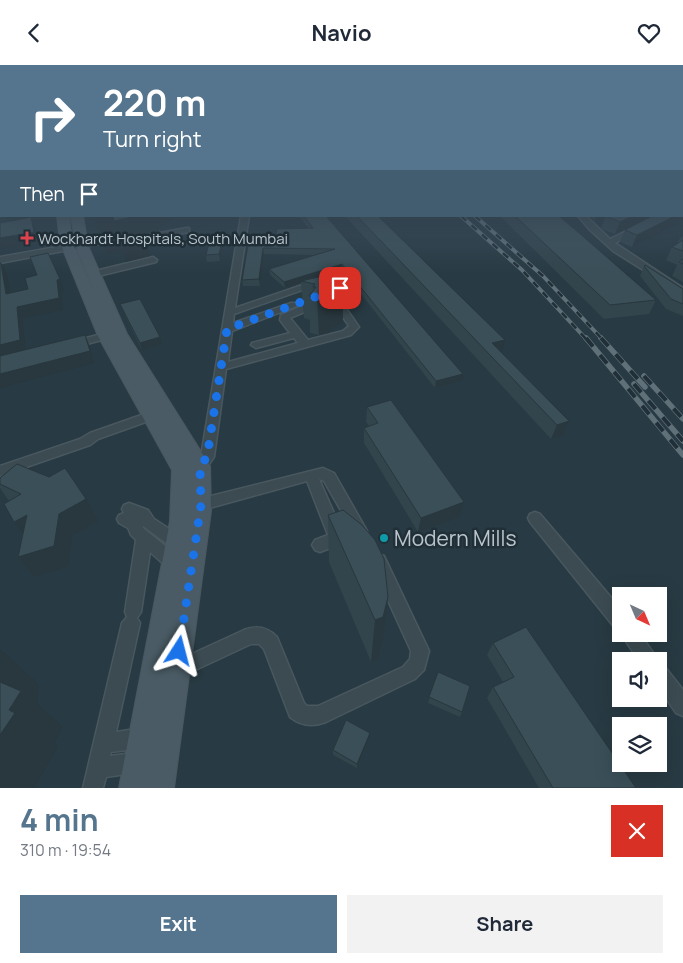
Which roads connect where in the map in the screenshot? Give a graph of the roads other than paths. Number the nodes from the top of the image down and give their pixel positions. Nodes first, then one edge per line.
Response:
1 (63, 217) edge
2 (77, 217) edge
3 (245, 217) edge
4 (583, 217) edge
5 (661, 217) edge
6 (601, 225) dead end
7 (591, 227) junction
8 (186, 230) dead end
9 (135, 235) dead end
10 (609, 243) junction
11 (78, 248) junction
12 (153, 259) dead end
13 (0, 260) edge
14 (94, 274) junction
15 (328, 279) edge
16 (339, 289) edge
17 (683, 292) edge
18 (230, 313) junction
19 (227, 329) junction
20 (112, 334) junction
21 (297, 334) junction
22 (305, 344) junction
23 (256, 345) dead end
24 (64, 347) edge
25 (221, 367) junction
26 (170, 417) junction
27 (152, 419) junction
28 (191, 468) junction
29 (0, 471) edge
30 (311, 475) junction
31 (192, 507) junction
32 (535, 518) dead end
33 (144, 539) junction
34 (320, 545) dead end
35 (176, 553) junction
36 (612, 611) edge
37 (176, 670) junction
38 (667, 684) edge
39 (683, 706) edge
40 (104, 743) junction
41 (153, 749) junction
42 (96, 778) edge
43 (135, 788) edge
44 (158, 788) edge

1 - 11 main road
2 - 11 main road
3 - 18 street
4 - 7 street
5 - 10 street
6 - 7 street
7 - 10 street
8 - 11 street
9 - 11 street
10 - 17 street
11 - 13 street
11 - 14 main road
11 - 20 main road
12 - 14 street
14 - 20 main road
15 - 18 street
16 - 19 street
18 - 19 street
19 - 25 street
20 - 24 street
20 - 26 main road
20 - 27 main road
21 - 22 street
21 - 22 street
21 - 23 street
22 - 25 street
25 - 28 street
26 - 27 street
26 - 28 main road
27 - 28 main road
27 - 29 street
28 - 31 main road
30 - 31 street
30 - 34 street
30 - 37 street
31 - 35 main road
31 - 37 main road
32 - 36 street
33 - 35 street
33 - 35 street
33 - 40 street
35 - 41 main road
37 - 41 main road
38 - 39 street
40 - 41 street
40 - 42 street
41 - 42 street
41 - 43 main road
41 - 44 main road

